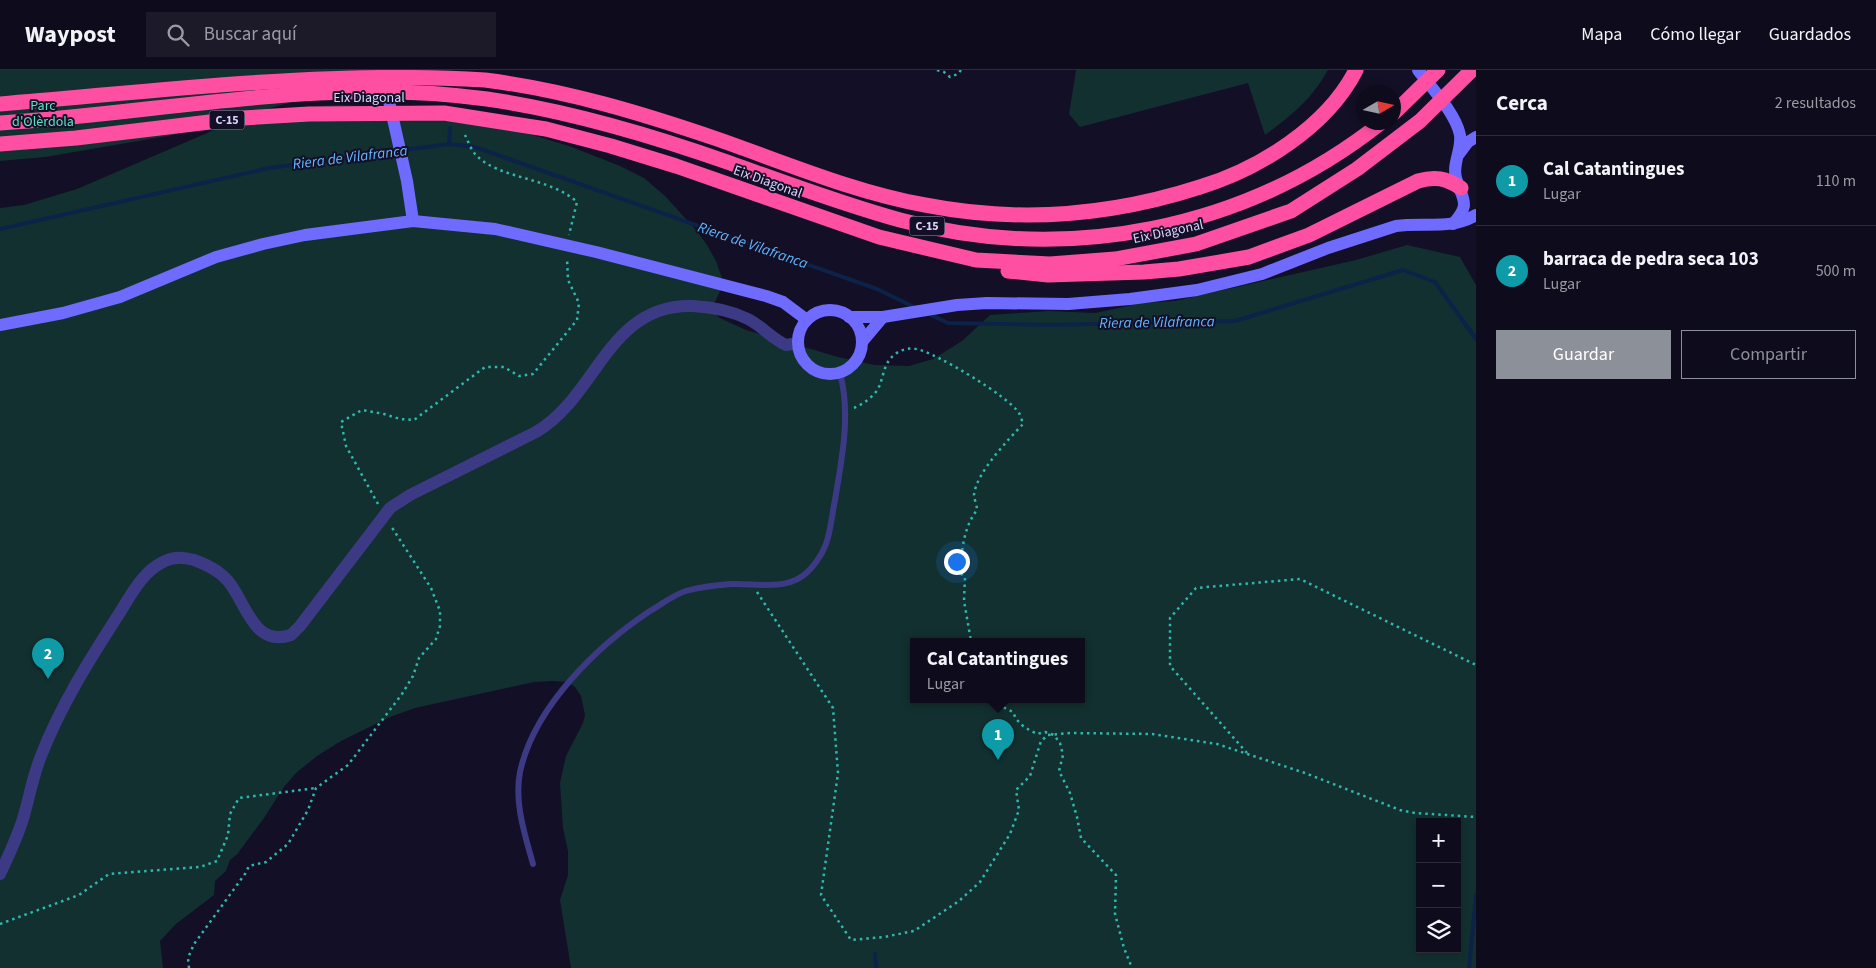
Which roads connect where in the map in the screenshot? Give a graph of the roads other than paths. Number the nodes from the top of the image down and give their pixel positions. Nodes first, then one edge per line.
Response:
1 (270, 70) edge
2 (382, 70) edge
3 (1356, 70) edge
4 (1418, 70) edge
5 (1438, 70) edge
6 (1472, 70) edge
7 (197, 85) junction
8 (0, 104) edge
9 (1401, 106) edge
10 (1453, 119) junction
11 (0, 122) edge
12 (1371, 130) edge
13 (1476, 133) edge
14 (1476, 138) edge
15 (0, 144) edge
16 (1457, 156) junction
17 (1461, 188) junction
18 (1476, 200) edge
19 (1476, 216) edge
20 (413, 221) junction
21 (1453, 224) junction
22 (976, 260) junction
23 (849, 317) junction
24 (883, 317) junction
25 (807, 320) junction
26 (0, 325) edge
27 (862, 342) junction
28 (798, 343) junction
29 (840, 373) junction
30 (533, 864) dead end
31 (0, 874) edge

1 - 7 highway
2 - 20 street
3 - 7 highway
4 - 10 street
5 - 9 highway
6 - 22 highway, Eix Diagonal / C-15
7 - 8 highway
10 - 13 street
10 - 16 street
11 - 12 highway, Eix Diagonal / C-15
14 - 16 street
15 - 22 highway, Eix Diagonal / C-15
16 - 17 street
17 - 18 street
17 - 21 street
17 - 22 highway
19 - 21 street
20 - 25 street
20 - 26 street
21 - 24 street
23 - 24 street
23 - 25 street
23 - 27 street
24 - 27 street
25 - 28 street
27 - 29 street
28 - 29 street
28 - 31 street
29 - 30 lane

